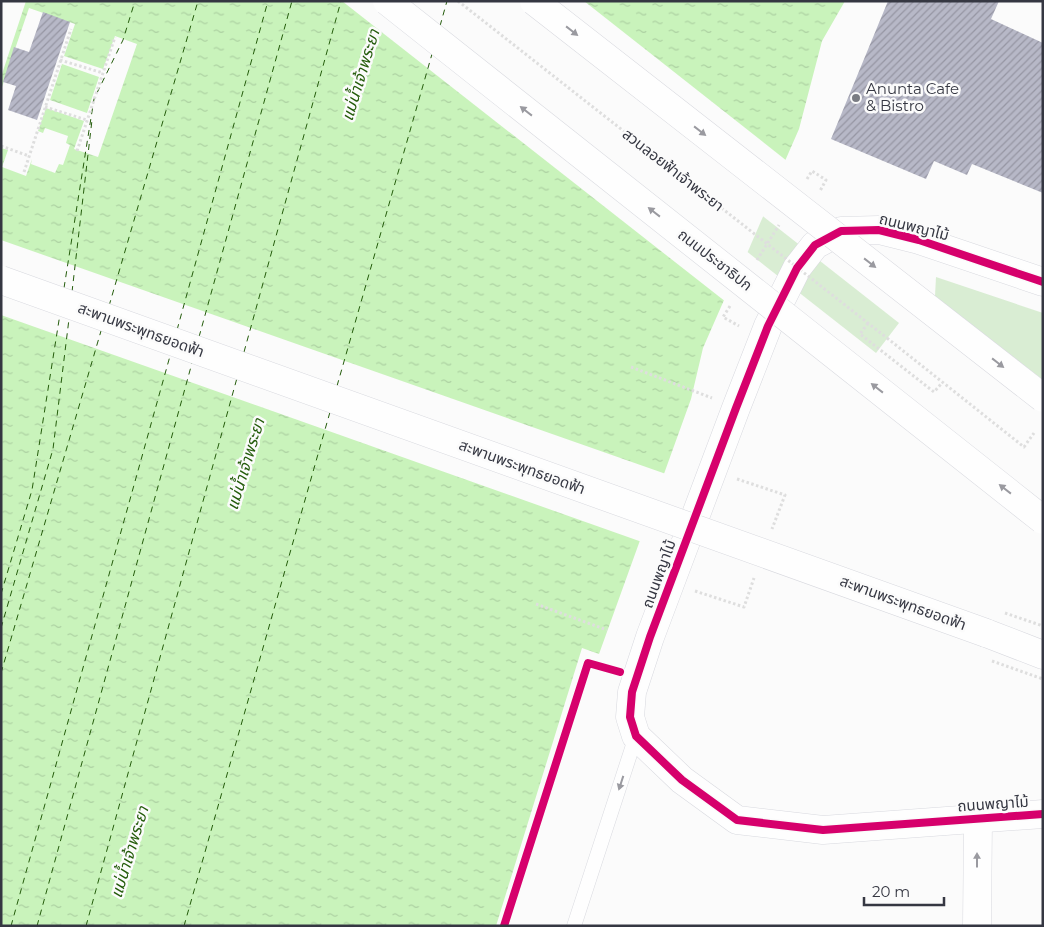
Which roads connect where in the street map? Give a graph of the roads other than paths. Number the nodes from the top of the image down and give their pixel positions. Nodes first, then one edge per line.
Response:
1 (387, 1) edge
2 (534, 1) edge
3 (1, 280) edge
4 (1043, 282) edge
5 (1043, 398) edge
6 (1043, 520) edge
7 (1043, 655) edge
8 (636, 736) junction
9 (1043, 814) edge
10 (978, 819) junction
11 (574, 926) edge
12 (977, 926) edge

6 -> 1 main road, ถนนประชาธิปก, bridge
2 -> 5 main road, bridge
3 - 7 main road, สะพานพระพุทธยอดฟ้า, bridge
4 - 8 main road, ถนนพญาไม้
8 - 10 main road, ถนนพญาไม้
8 -> 11 lane
9 - 10 main road, ถนนพญาไม้
12 -> 10 main road

